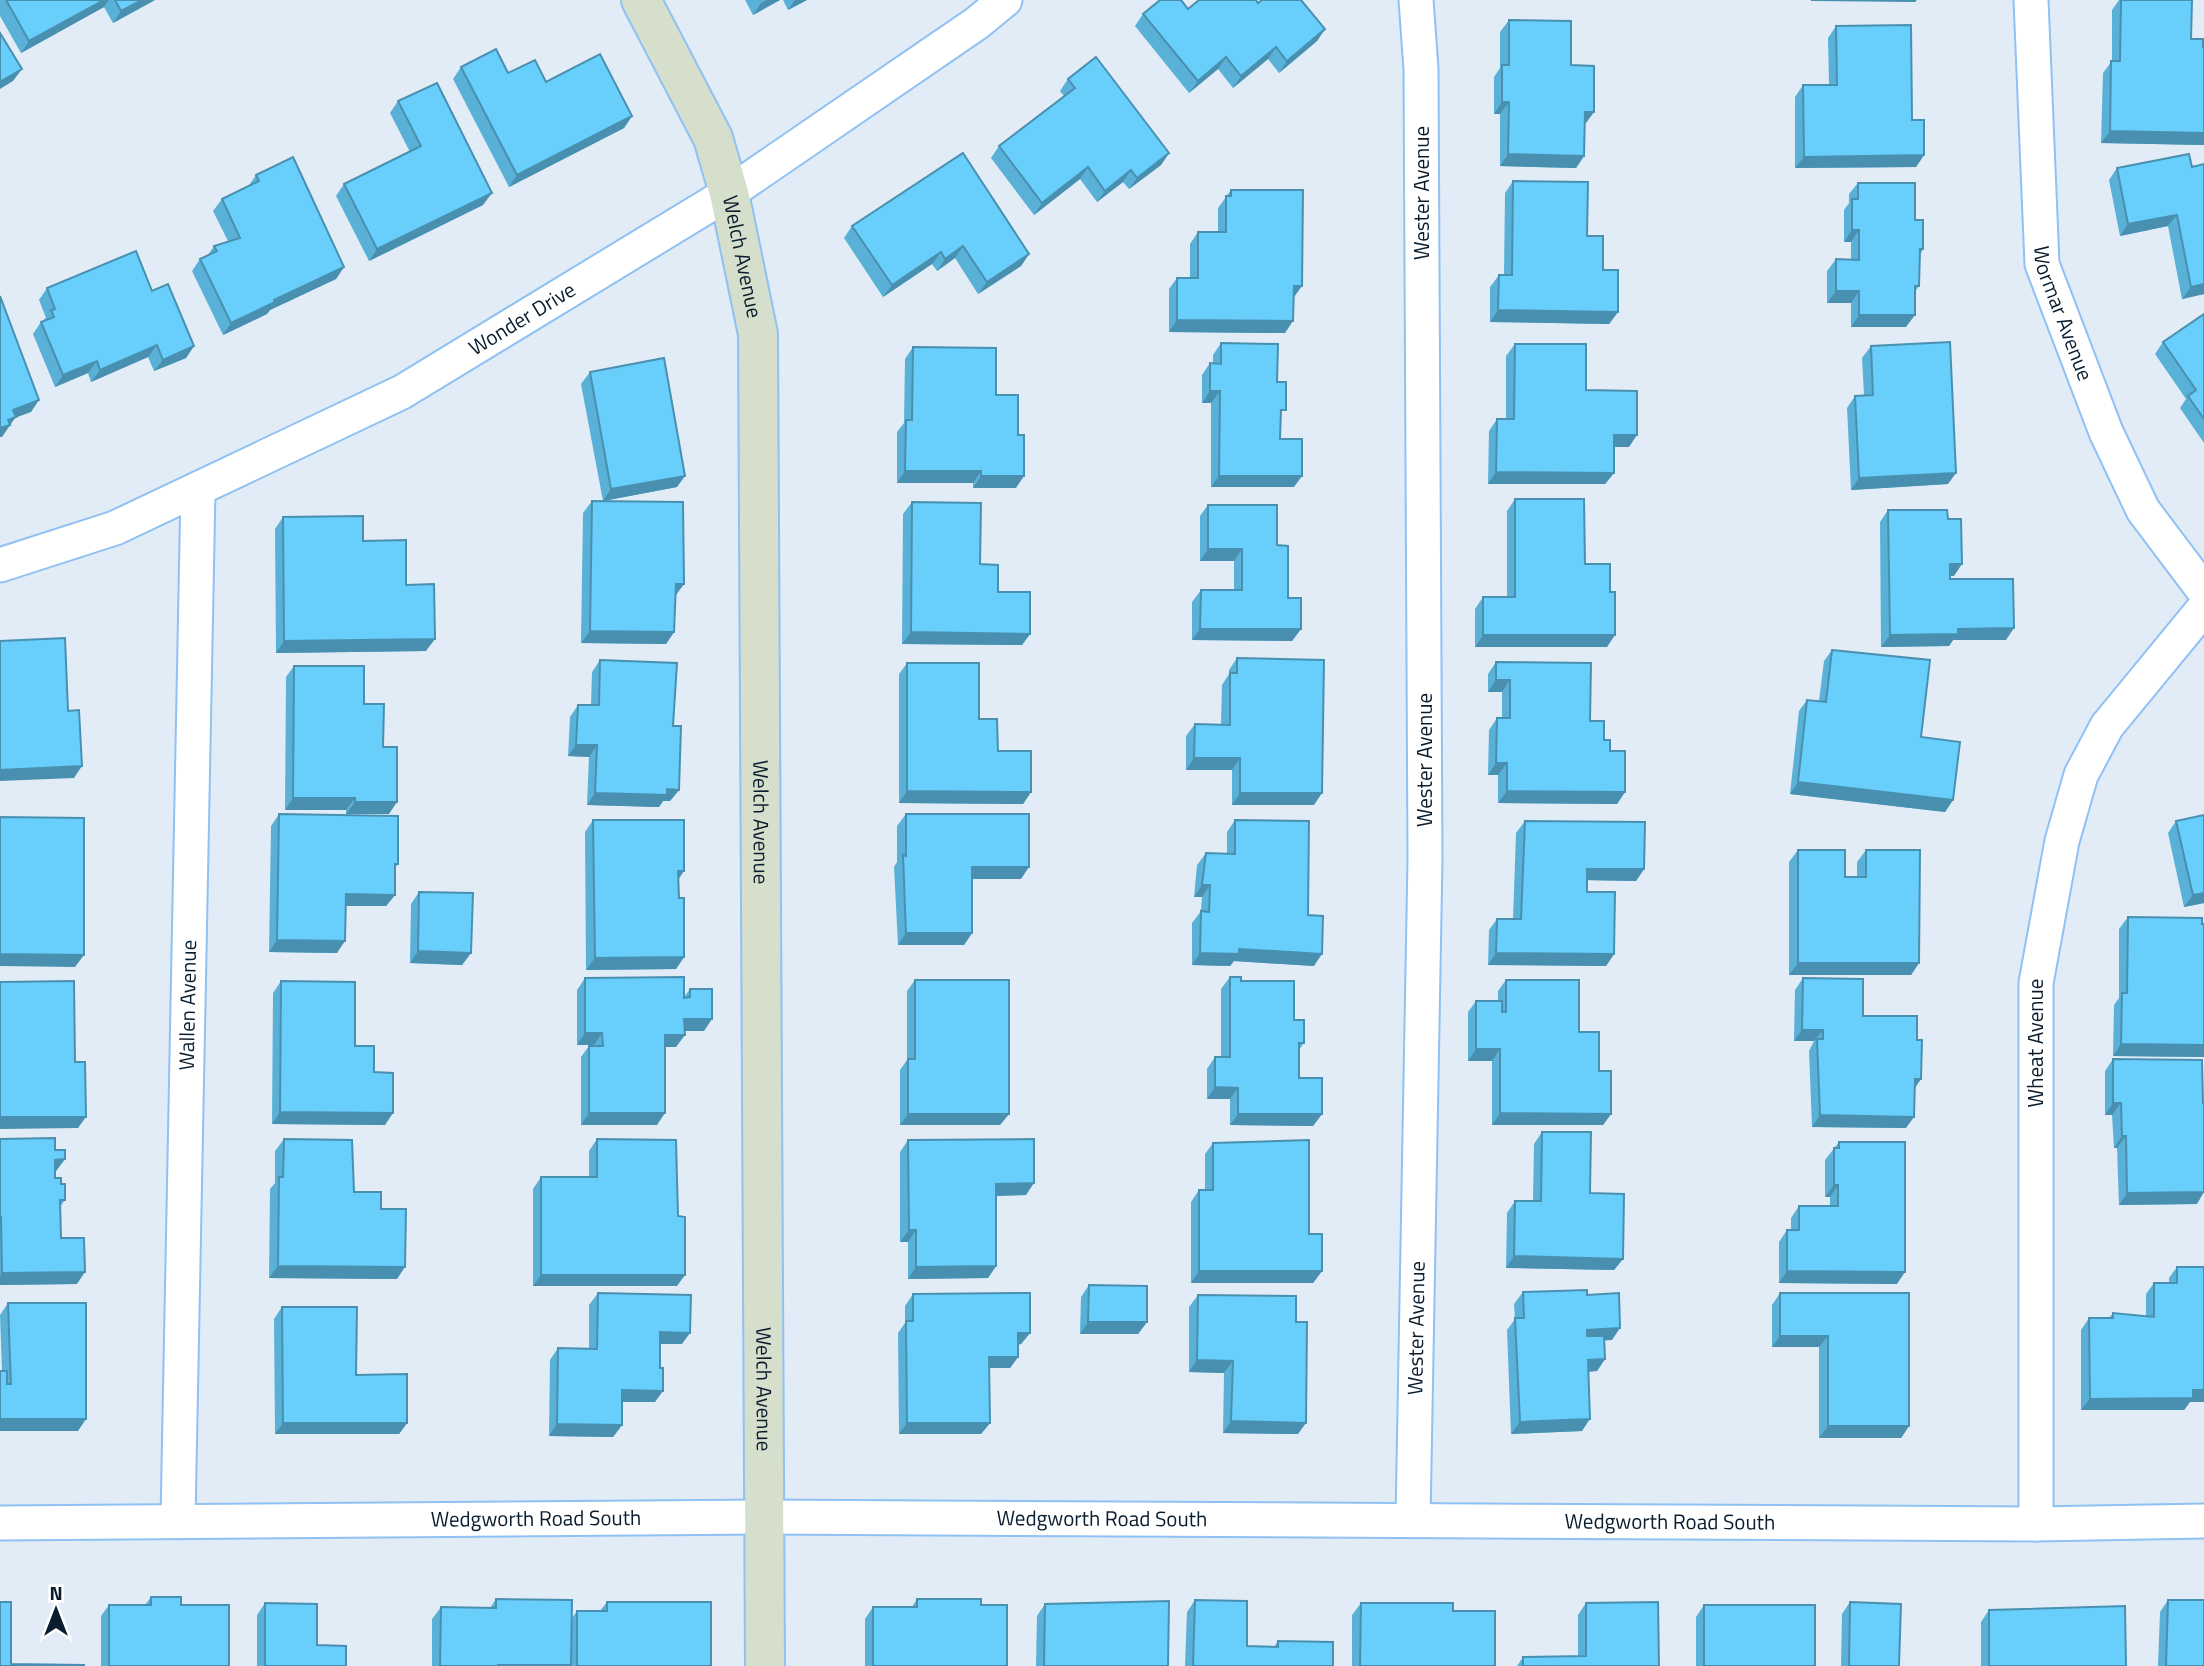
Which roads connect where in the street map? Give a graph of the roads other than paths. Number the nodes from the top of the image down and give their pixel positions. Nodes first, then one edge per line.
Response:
1 (641, 0) edge
2 (1005, 0) edge
3 (1416, 0) edge
4 (2031, 0) edge
5 (729, 193) junction
6 (198, 489) junction
7 (0, 565) edge
8 (2204, 591) edge
9 (2204, 608) edge
10 (765, 1517) junction
11 (178, 1519) junction
12 (1413, 1520) junction
13 (2204, 1521) edge
14 (0, 1523) edge
15 (2036, 1524) junction
16 (765, 1666) edge

1 - 5 street, Welch Avenue
2 - 5 street, Wonder Drive
3 - 12 street, Wester Avenue
4 - 8 street, Wormar Avenue
5 - 6 street, Wonder Drive
5 - 10 street, Welch Avenue
6 - 7 street, Wonder Drive
6 - 11 street, Wallen Avenue
9 - 15 street, Wheat Avenue
10 - 11 street, Wedgworth Road South
10 - 12 street, Wedgworth Road South
10 - 16 street, Welch Avenue
11 - 14 street, Wedgworth Road South
12 - 15 street, Wedgworth Road South
13 - 15 street, Wedgworth Road South

